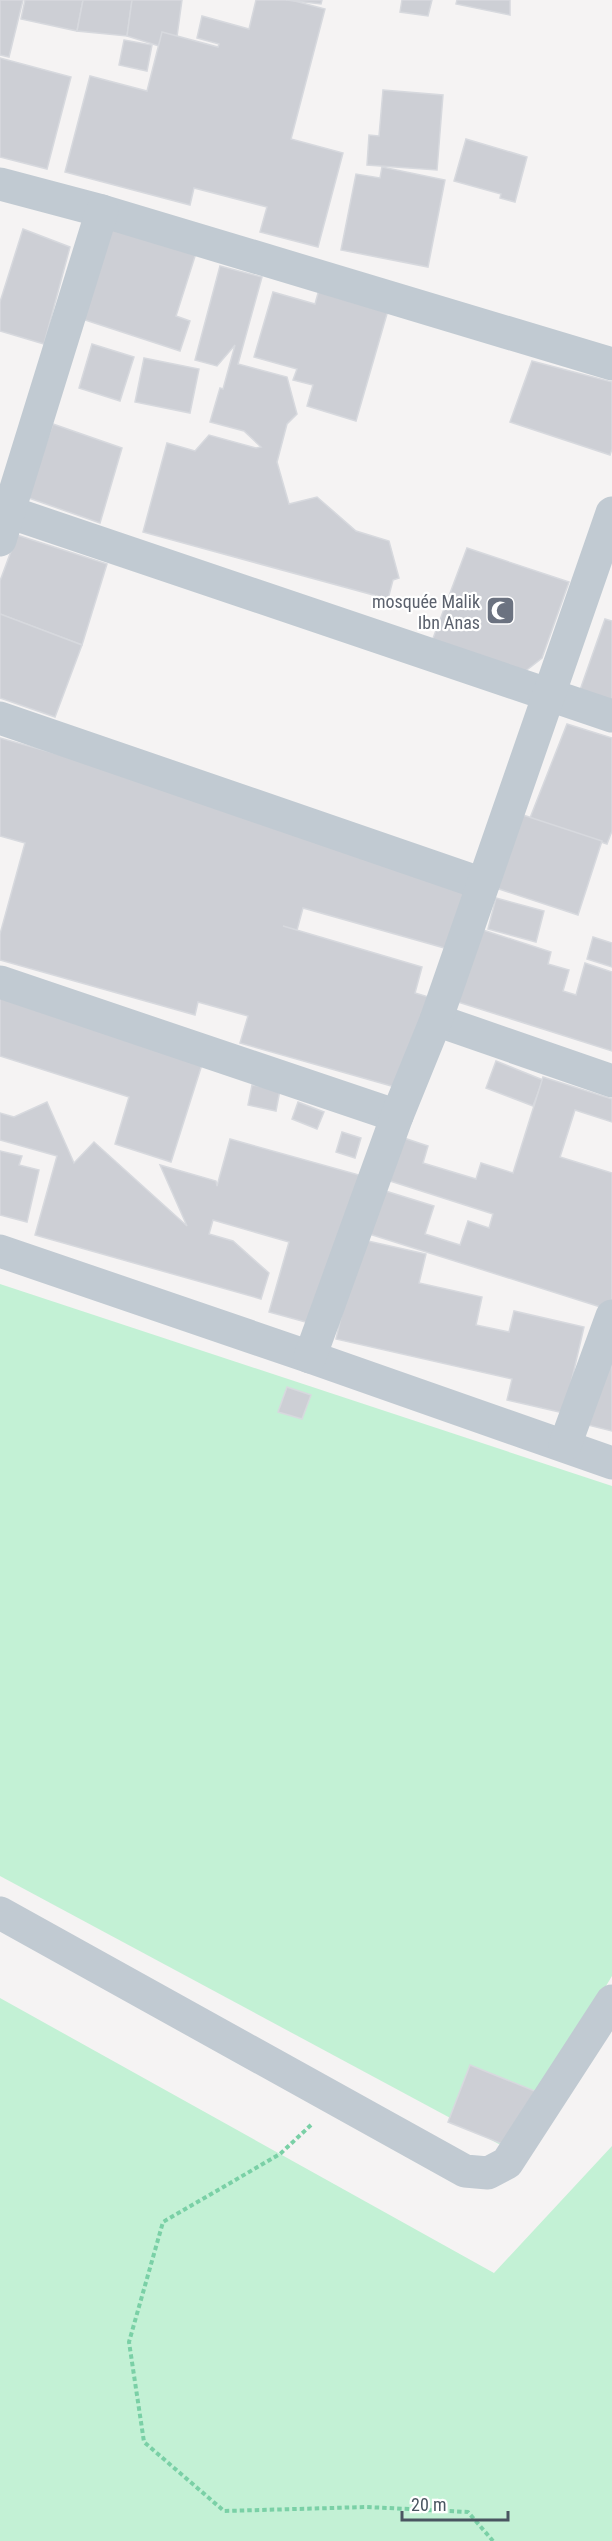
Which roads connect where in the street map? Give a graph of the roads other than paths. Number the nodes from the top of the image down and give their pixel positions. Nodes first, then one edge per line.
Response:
1 (0, 184) edge
2 (102, 211) junction
3 (612, 364) edge
4 (612, 513) edge
5 (3, 520) edge
6 (548, 693) junction
7 (612, 716) edge
8 (0, 717) edge
9 (483, 884) junction
10 (0, 982) edge
11 (436, 1020) junction
12 (612, 1081) edge
13 (397, 1116) junction
14 (0, 1251) edge
15 (612, 1316) edge
16 (310, 1356) junction
17 (565, 1445) junction
18 (612, 1462) edge
19 (0, 1913) edge
20 (612, 2001) edge

1 - 2 street
2 - 3 street
2 - 5 street
4 - 6 street
5 - 6 street
6 - 7 street
6 - 9 street
8 - 9 street
9 - 11 street
10 - 13 street
11 - 12 street
11 - 13 street
13 - 16 street
14 - 16 street
15 - 17 street
16 - 17 street
17 - 18 street
19 - 20 street

